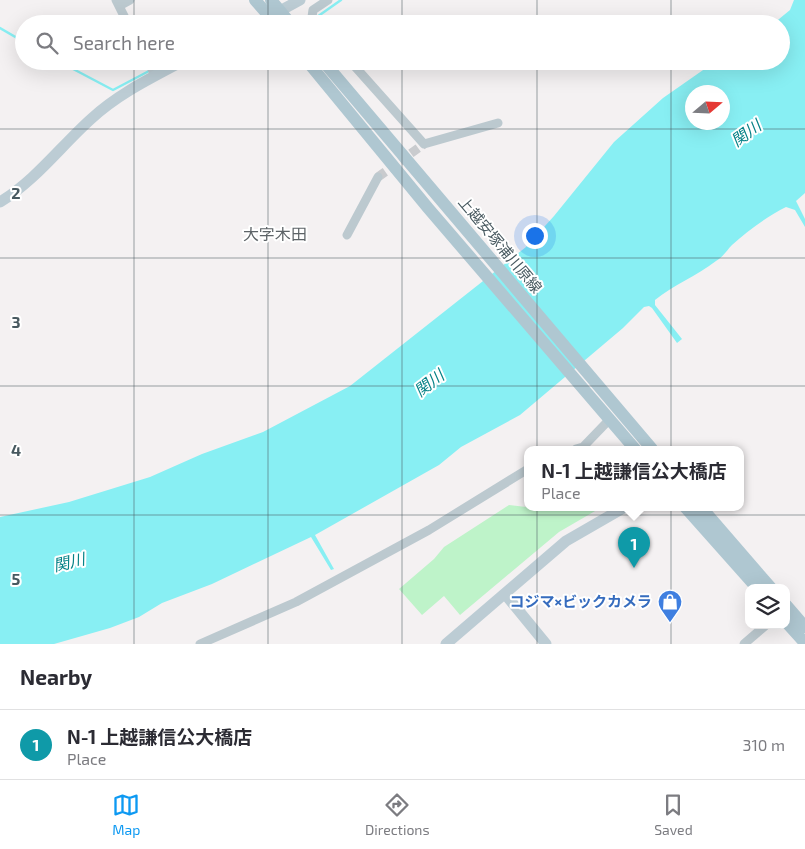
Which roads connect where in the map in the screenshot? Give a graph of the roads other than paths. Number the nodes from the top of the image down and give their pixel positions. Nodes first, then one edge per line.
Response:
1 (130, 0) edge
2 (255, 0) edge
3 (271, 0) edge
4 (300, 0) edge
5 (328, 0) edge
6 (117, 3) edge
7 (123, 15) edge
8 (274, 15) edge
9 (275, 15) edge
10 (279, 15) edge
11 (312, 15) edge
12 (152, 70) edge
13 (166, 70) edge
14 (315, 70) edge
15 (331, 70) edge
16 (358, 70) edge
17 (155, 76) junction
18 (498, 123) dead end
19 (378, 177) tunnel mouth
20 (0, 202) edge
21 (347, 235) dead end
22 (605, 415) junction
23 (583, 446) edge
24 (632, 446) edge
25 (649, 446) edge
26 (524, 471) edge
27 (618, 511) edge
28 (688, 511) edge
29 (704, 511) edge
30 (753, 584) edge
31 (768, 584) edge
32 (505, 594) junction
33 (790, 610) edge
34 (790, 626) edge
35 (805, 627) edge
36 (761, 629) edge
37 (805, 643) edge
38 (200, 644) edge
39 (446, 644) edge
40 (546, 644) edge
41 (744, 644) edge

1 - 6 street
2 - 8 main road
3 - 9 main road
4 - 10 street
5 - 11 street
6 - 7 street
12 - 17 street
13 - 17 street
14 - 22 main road, 上越安塚浦川原線
15 - 25 main road, 上越安塚浦川原線
16 - 18 street
17 - 20 street
19 - 21 street
22 - 23 street
22 - 24 main road, 上越安塚浦川原線
26 - 38 street
27 - 32 street
28 - 30 main road
29 - 31 main road
32 - 39 street
32 - 40 street
33 - 35 main road
34 - 37 main road
36 - 41 street

